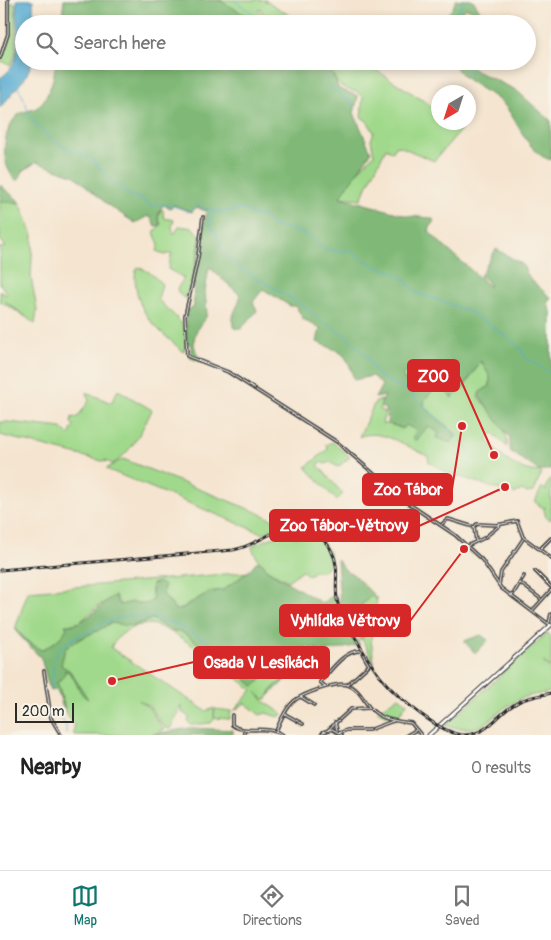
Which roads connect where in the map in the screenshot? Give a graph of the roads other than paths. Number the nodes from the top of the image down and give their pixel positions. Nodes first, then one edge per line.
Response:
1 (8, 0) edge
2 (0, 46) edge
3 (4, 48) junction
4 (0, 58) edge
5 (203, 217) dead end
6 (442, 524) junction
7 (500, 525) junction
8 (474, 527) junction
9 (524, 538) junction
10 (551, 538) edge
11 (477, 541) junction
12 (467, 546) junction
13 (541, 549) junction
14 (551, 558) edge
15 (535, 571) dead end
16 (524, 576) dead end
17 (520, 583) junction
18 (499, 587) junction
19 (551, 589) edge
20 (511, 597) junction
21 (542, 600) junction
22 (531, 612) junction
23 (551, 614) edge
24 (550, 625) edge
25 (44, 671) dead end
26 (347, 684) junction
27 (326, 687) junction
28 (300, 697) junction
29 (314, 705) dead end
30 (370, 708) junction
31 (284, 714) junction
32 (232, 715) dead end
33 (336, 721) junction
34 (394, 721) junction
35 (303, 724) dead end
36 (417, 729) junction
37 (244, 730) junction
38 (328, 730) junction
39 (276, 731) junction
40 (338, 732) junction
41 (60, 735) edge
42 (244, 735) edge
43 (283, 735) edge
44 (321, 735) edge
45 (342, 735) edge
46 (407, 735) edge
47 (421, 735) edge
48 (429, 735) edge

1 - 3 street
2 - 3 street
3 - 4 street
5 - 6 street
6 - 8 street
6 - 12 street
7 - 8 street
7 - 9 street
7 - 11 street
8 - 11 street
9 - 13 street
9 - 18 street
10 - 13 street
11 - 12 street
12 - 18 street
13 - 14 street
15 - 19 street
16 - 17 street
17 - 20 street
17 - 21 street
18 - 20 street
19 - 21 street
20 - 22 street
21 - 22 street
22 - 24 street
23 - 24 street
24 - 48 street
25 - 41 street
26 - 27 street
26 - 27 street
26 - 30 street
27 - 28 street
28 - 29 street
28 - 31 street
30 - 33 street
30 - 34 street
31 - 35 street
31 - 39 street
32 - 37 street
33 - 38 street
33 - 40 street
34 - 36 street
34 - 40 street
36 - 46 street
36 - 47 street
37 - 39 street
37 - 42 street
38 - 40 street
38 - 44 street
39 - 43 street
40 - 45 street

